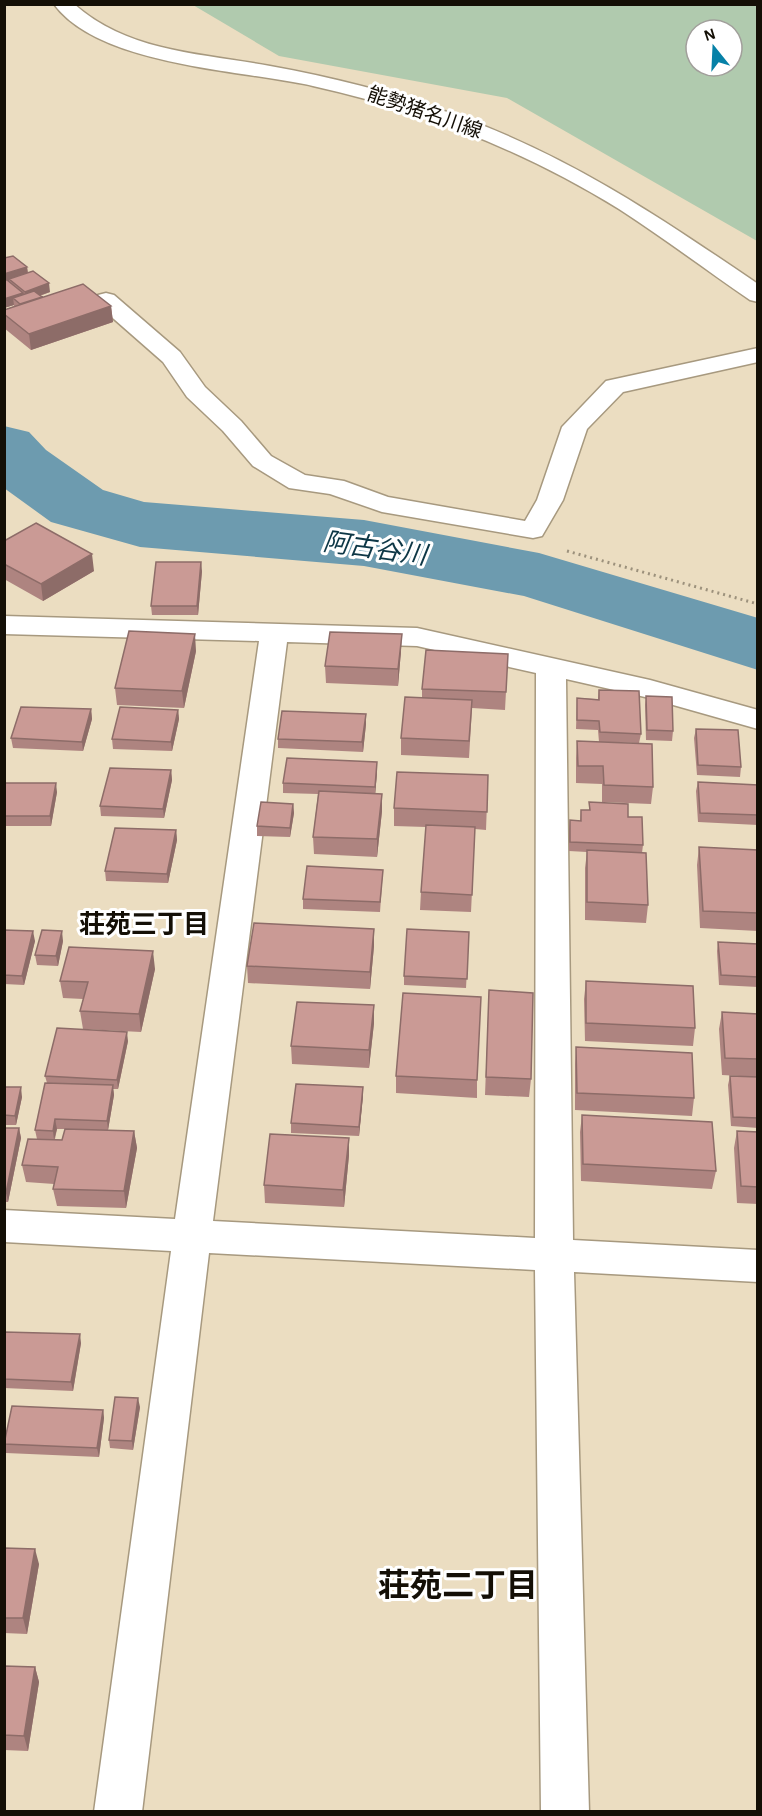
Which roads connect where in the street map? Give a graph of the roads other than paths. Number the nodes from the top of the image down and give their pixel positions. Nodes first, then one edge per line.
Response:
1 (63, 4) edge
2 (758, 295) edge
3 (106, 300) edge
4 (758, 355) edge
5 (6, 631) edge
6 (274, 633) junction
7 (551, 666) junction
8 (758, 720) edge
9 (4, 1226) edge
10 (192, 1236) junction
11 (554, 1255) junction
12 (758, 1266) edge
13 (118, 1812) edge
14 (566, 1812) edge

1 - 2 street, 能勢猪名川線
3 - 4 street
5 - 6 street
6 - 7 street
6 - 10 street
7 - 8 street
7 - 11 street
9 - 10 street
10 - 11 street
10 - 13 street
11 - 12 street
11 - 14 street

